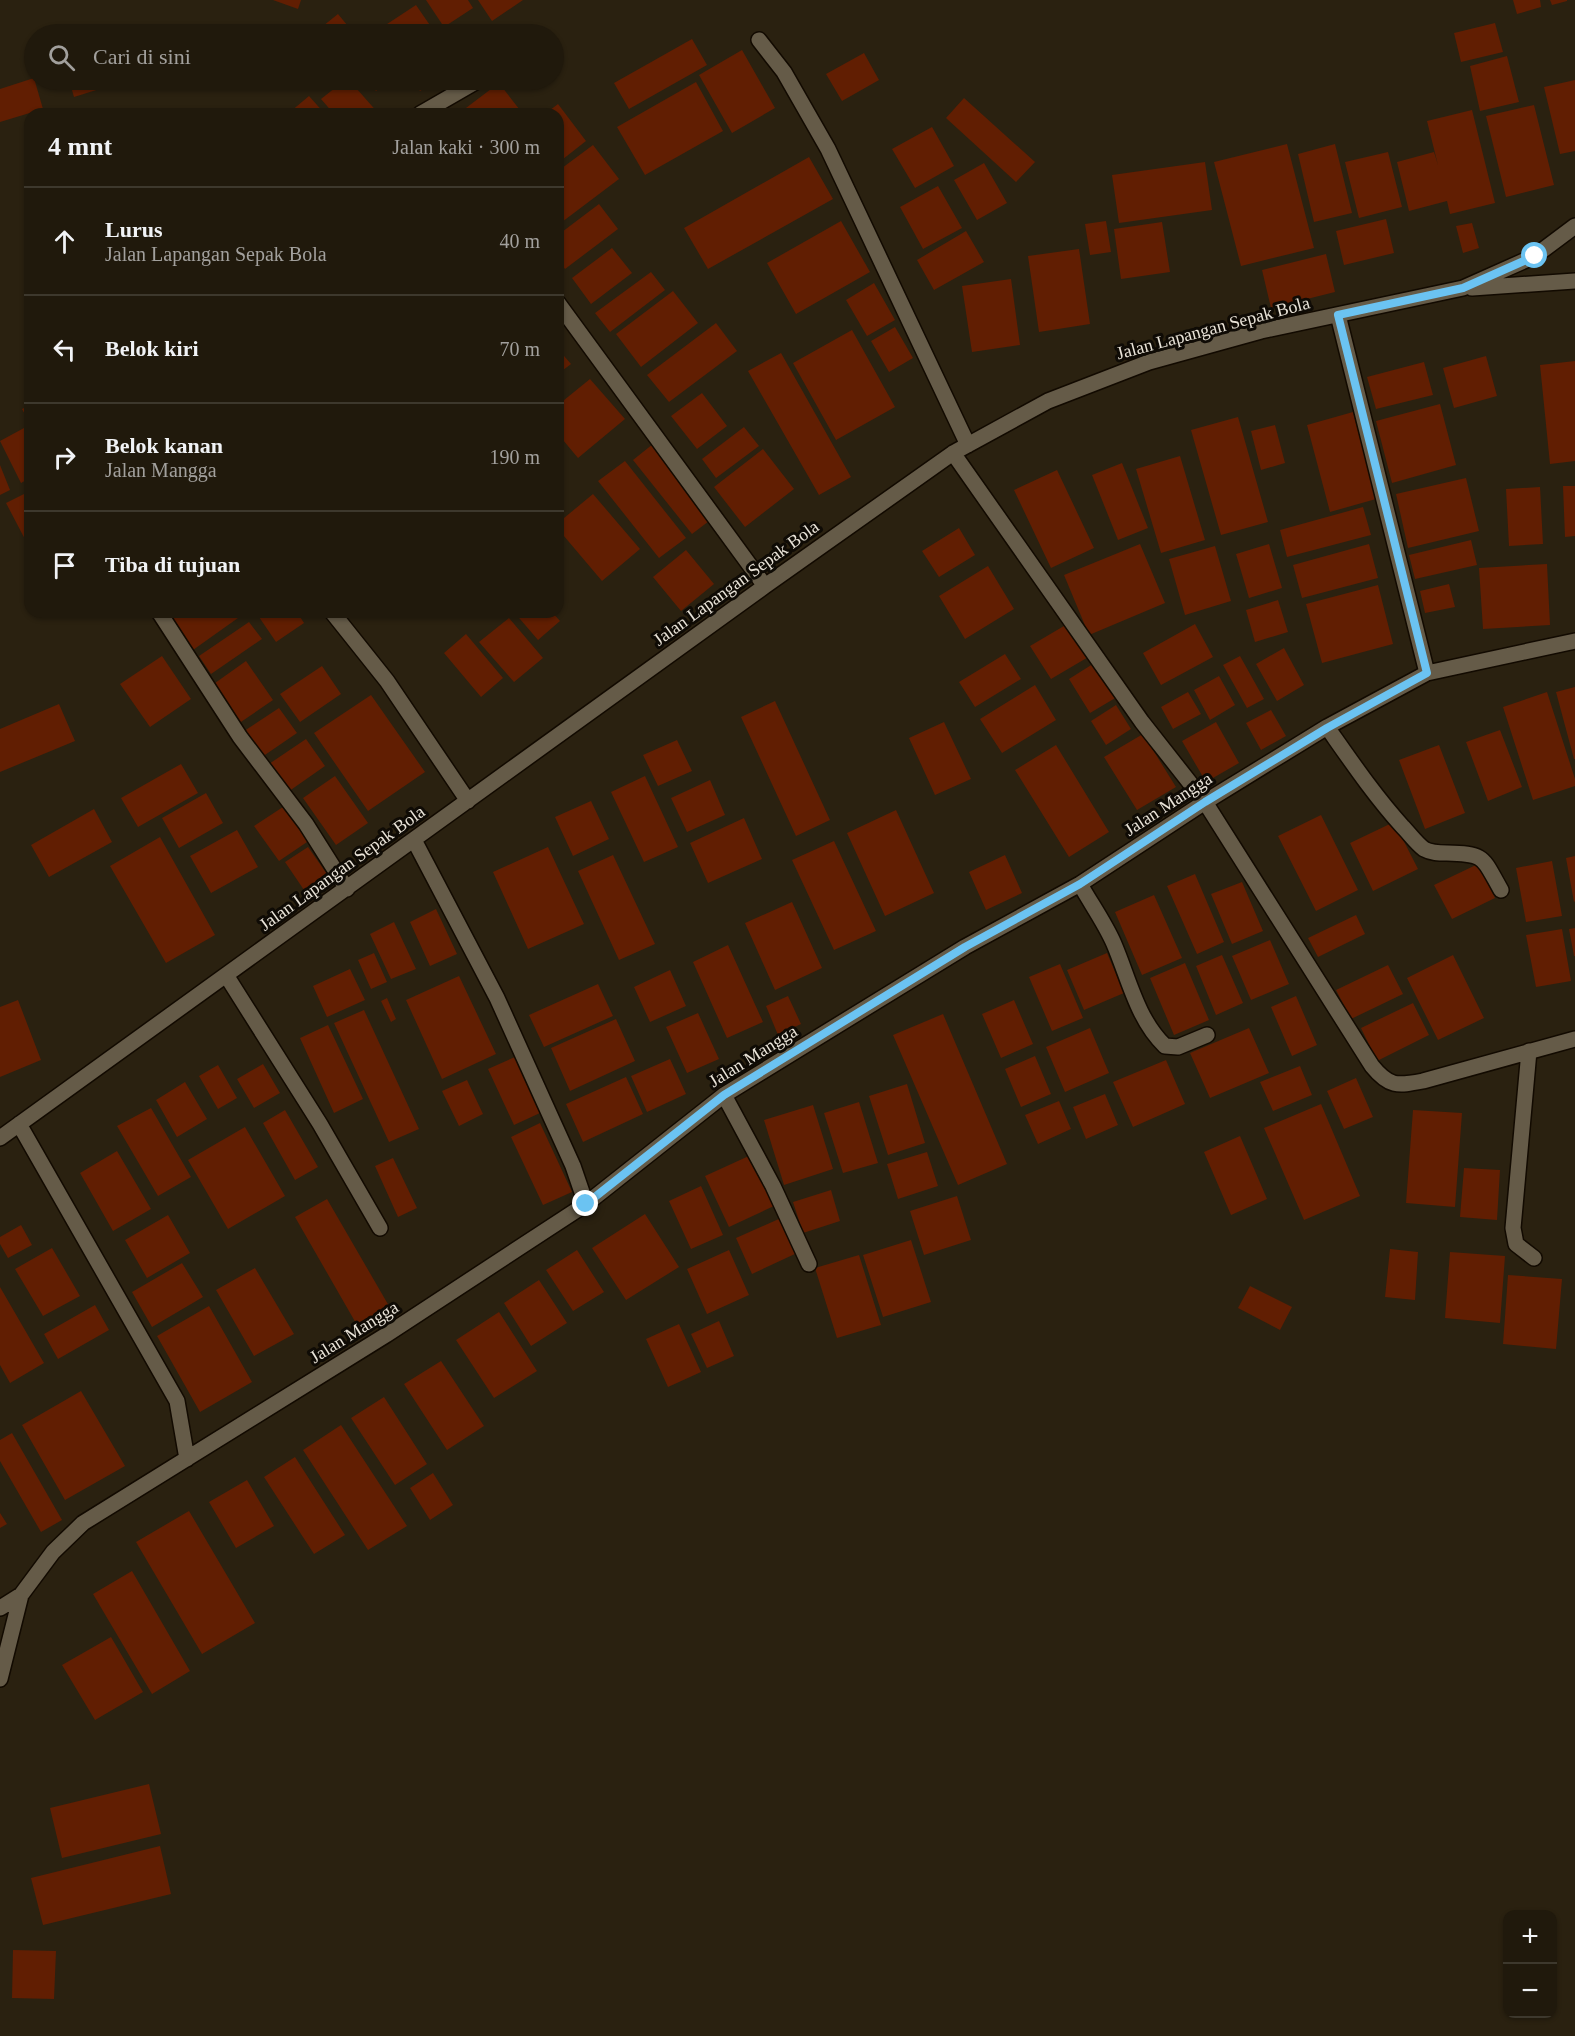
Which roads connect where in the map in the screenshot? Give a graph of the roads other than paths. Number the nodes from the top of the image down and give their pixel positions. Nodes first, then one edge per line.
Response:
1 (759, 40) dead end
2 (462, 90) edge
3 (430, 108) edge
4 (1575, 226) edge
5 (1575, 281) edge
6 (1463, 288) junction
7 (564, 311) edge
8 (1338, 315) junction
9 (968, 445) junction
10 (953, 453) junction
11 (765, 586) junction
12 (163, 618) edge
13 (337, 618) edge
14 (1575, 640) edge
15 (1427, 673) junction
16 (1327, 728) junction
17 (468, 801) junction
18 (1205, 802) junction
19 (414, 840) junction
20 (1080, 884) junction
21 (347, 889) junction
22 (1501, 890) dead end
23 (226, 975) junction
24 (1207, 1035) dead end
25 (1575, 1039) edge
26 (1529, 1051) junction
27 (724, 1095) junction
28 (19, 1124) junction
29 (0, 1138) edge
30 (586, 1204) junction
31 (380, 1228) dead end
32 (1534, 1258) dead end
33 (809, 1264) dead end
34 (187, 1458) junction
35 (21, 1595) junction
36 (0, 1608) edge
37 (0, 1679) edge

1 - 9 street
2 - 3 street
4 - 6 street, Jalan Lapangan Sepak Bola
5 - 6 street
6 - 8 street, Jalan Lapangan Sepak Bola
7 - 11 street
8 - 9 street, Jalan Lapangan Sepak Bola
8 - 15 street
9 - 10 street, Jalan Lapangan Sepak Bola
10 - 11 street, Jalan Lapangan Sepak Bola
10 - 18 street
11 - 17 street, Jalan Lapangan Sepak Bola
12 - 21 street
13 - 17 street
14 - 15 street, Jalan Mangga
15 - 16 street, Jalan Mangga
16 - 18 street, Jalan Mangga
16 - 22 street
17 - 19 street, Jalan Lapangan Sepak Bola
18 - 20 street, Jalan Mangga
18 - 26 street
19 - 21 street, Jalan Lapangan Sepak Bola
19 - 30 street
20 - 24 street
20 - 27 street, Jalan Mangga
21 - 23 street, Jalan Lapangan Sepak Bola
23 - 28 street, Jalan Lapangan Sepak Bola
23 - 31 street
25 - 26 street
26 - 32 street
27 - 30 street, Jalan Mangga
27 - 33 street
28 - 29 street, Jalan Lapangan Sepak Bola
28 - 34 street
30 - 34 street, Jalan Mangga
34 - 35 street, Jalan Mangga
35 - 36 street
35 - 37 street, Jalan Mangga

